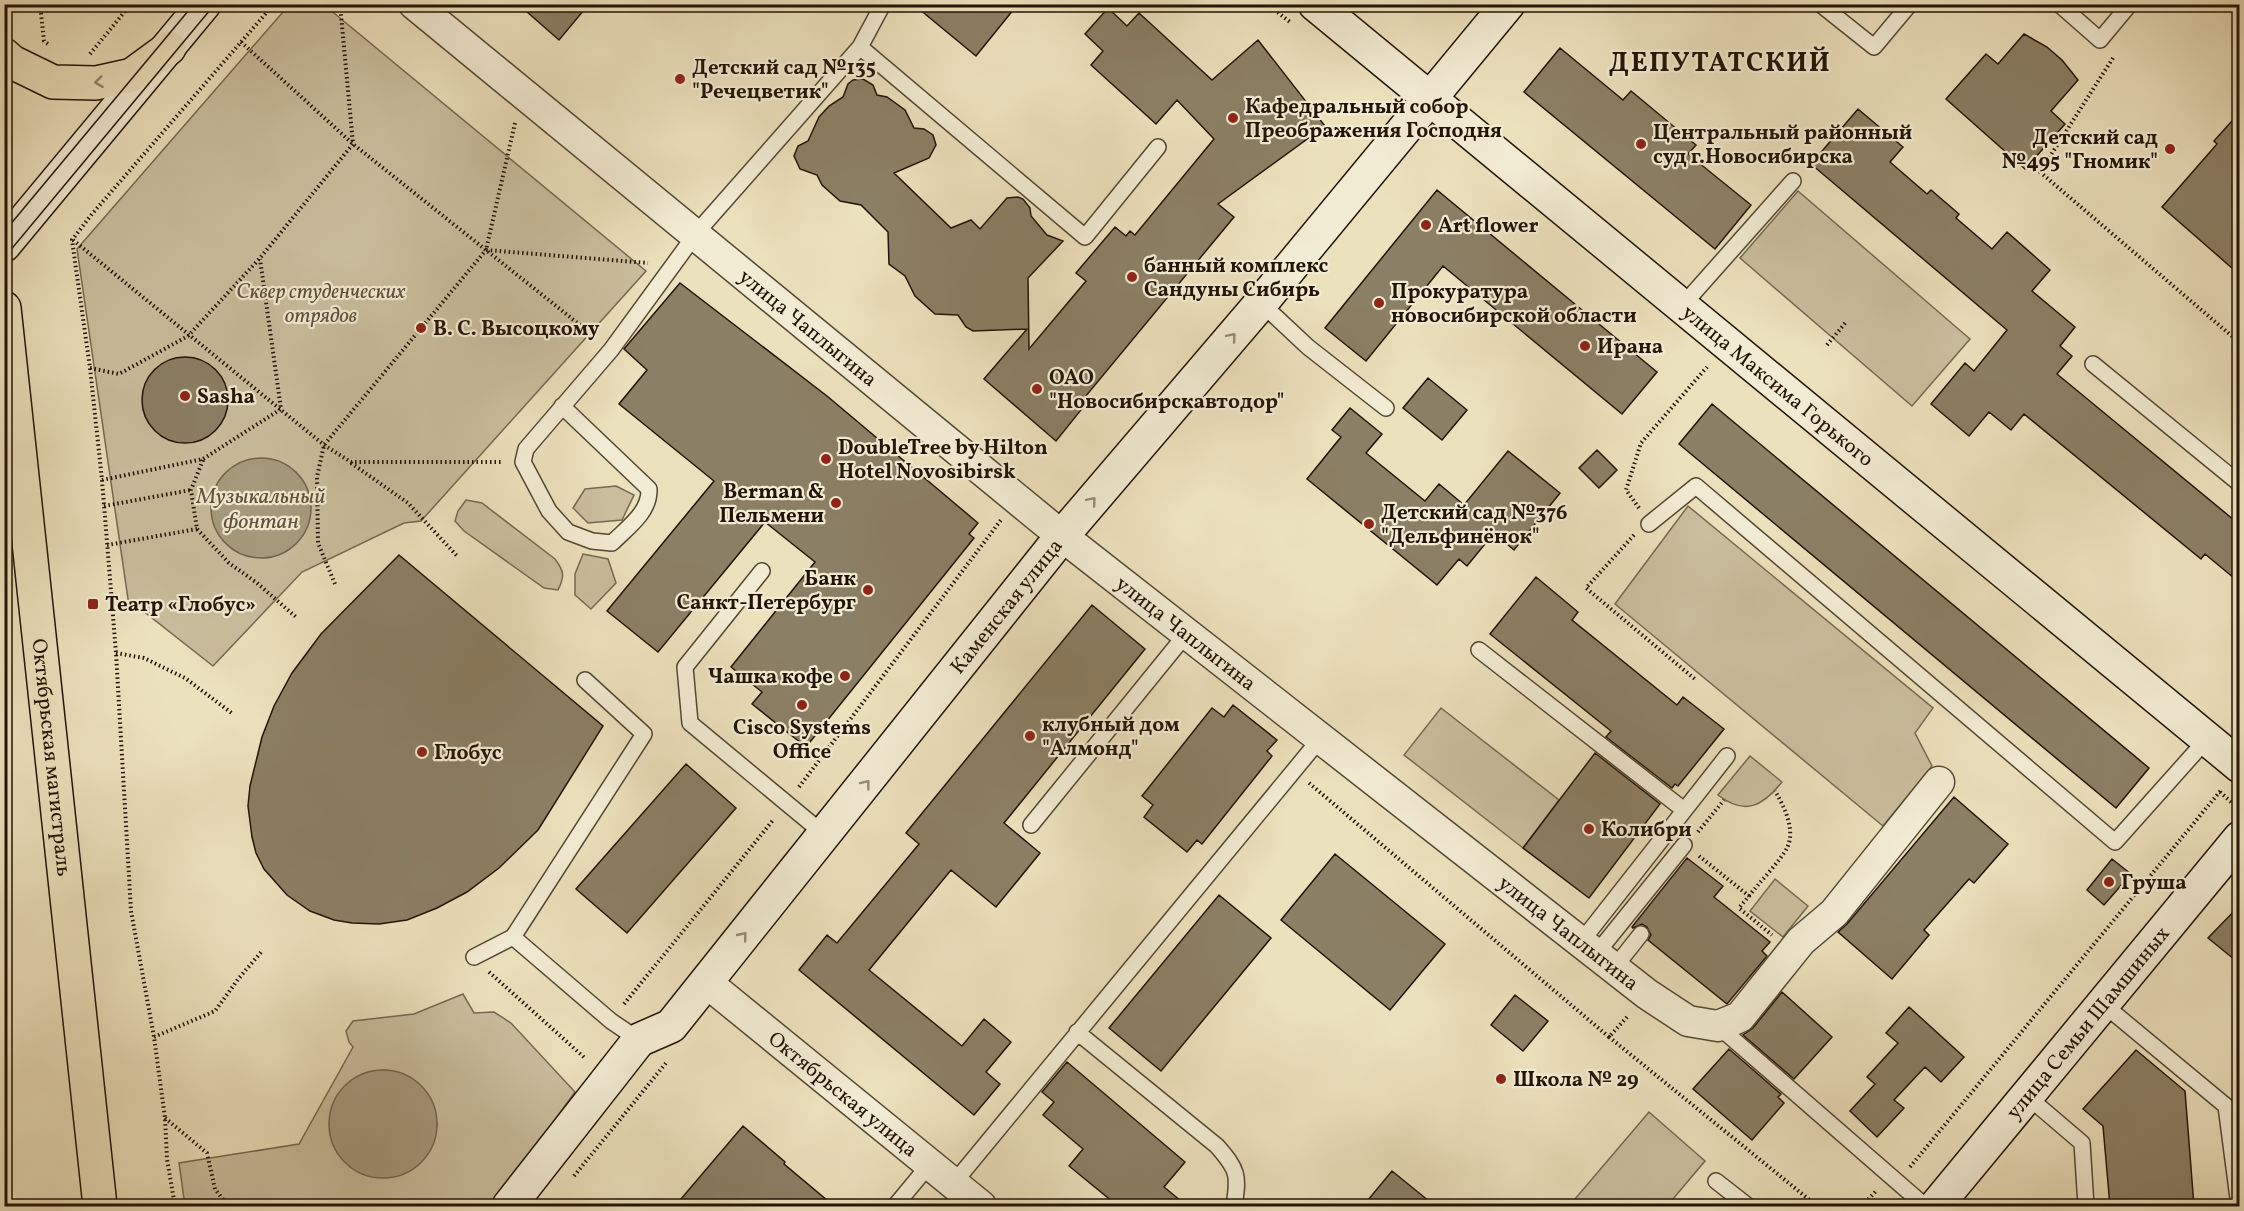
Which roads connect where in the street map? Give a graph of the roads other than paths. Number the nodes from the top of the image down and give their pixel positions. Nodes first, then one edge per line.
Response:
1 (204, 4) edge
2 (414, 4) edge
3 (883, 4) edge
4 (1315, 4) edge
5 (1508, 4) edge
6 (1820, 4) edge
7 (1910, 4) edge
8 (2060, 4) edge
9 (2130, 4) edge
10 (860, 47) junction
11 (169, 48) junction
12 (4, 55) edge
13 (1431, 98) junction
14 (1158, 147) dead end
15 (1794, 181) dead end
16 (695, 235) junction
17 (4, 245) edge
18 (1261, 303) junction
19 (1682, 306) junction
20 (4, 308) edge
21 (2093, 364) dead end
22 (562, 406) junction
23 (1386, 408) dead end
24 (2240, 484) edge
25 (4, 513) edge
26 (1649, 524) road end
27 (1062, 536) junction
28 (33, 571) junction
29 (762, 571) dead end
30 (1187, 633) junction
31 (1479, 650) dead end
32 (585, 680) dead end
33 (1320, 739) junction
34 (2207, 739) junction
35 (1726, 756) dead end
36 (2233, 775) edge
37 (1939, 782) dead end
38 (1684, 810) junction
39 (1031, 825) dead end
40 (825, 836) junction
41 (2240, 838) edge
42 (1685, 846) road end
43 (1641, 934) dead end
44 (513, 937) junction
45 (1597, 955) junction
46 (474, 957) road end
47 (706, 982) junction
48 (2103, 1004) junction
49 (1718, 1026) junction
50 (1077, 1032) junction
51 (639, 1040) junction
52 (2027, 1096) junction
53 (928, 1165) junction
54 (1716, 1181) dead end
55 (953, 1184) junction
56 (100, 1206) edge
57 (509, 1206) edge
58 (895, 1206) edge
59 (981, 1206) edge
60 (1234, 1206) edge
61 (1748, 1206) edge
62 (1925, 1206) edge
63 (1936, 1206) edge
64 (2086, 1206) edge
65 (2239, 1206) edge

1 - 11 street
2 - 16 street, улица Чаплыгина
3 - 10 lane
4 - 13 street, улица Максима Горького
5 - 13 street, Каменская улица
6 - 7 lane
8 - 9 lane
10 - 14 lane
10 - 16 lane
11 -> 12 main road
11 - 17 street
13 - 18 street, Каменская улица
13 - 19 street, улица Максима Горького
15 - 19 lane
16 - 22 lane
16 - 27 street, улица Чаплыгина
18 - 23 lane
27 -> 18 street, Каменская улица
19 - 34 street, улица Максима Горького
20 - 28 main road, Октябрьская магистраль
21 - 24 lane
22 - 22 lane
25 - 28 main road
26 - 34 lane
27 - 30 street, улица Чаплыгина
40 -> 27 street, Каменская улица
28 - 56 main road, Октябрьская магистраль
29 - 40 lane
30 - 33 street, улица Чаплыгина
30 - 39 lane
31 - 38 lane
32 - 44 lane
33 - 45 street, улица Чаплыгина
33 - 50 lane
34 - 36 street, улица Максима Горького
35 - 38 lane
37 - 49 street
38 - 45 lane
47 -> 40 street, Каменская улица
41 - 48 street, улица Семьи Шамшиных
42 - 45 lane
43 - 45 lane
44 - 46 lane
44 - 51 lane
45 - 49 street, улица Чаплыгина
47 - 51 street, Каменская улица
47 - 53 street, Октябрьская улица
48 - 52 street, улица Семьи Шамшиных
48 - 65 lane
49 - 62 lane
50 - 55 lane
50 - 60 lane
51 - 57 street, Каменская улица
52 - 63 street, улица Семьи Шамшиных
52 - 64 lane
53 - 55 street, Октябрьская улица
53 - 58 lane
54 - 61 lane
55 - 59 street, Октябрьская улица

